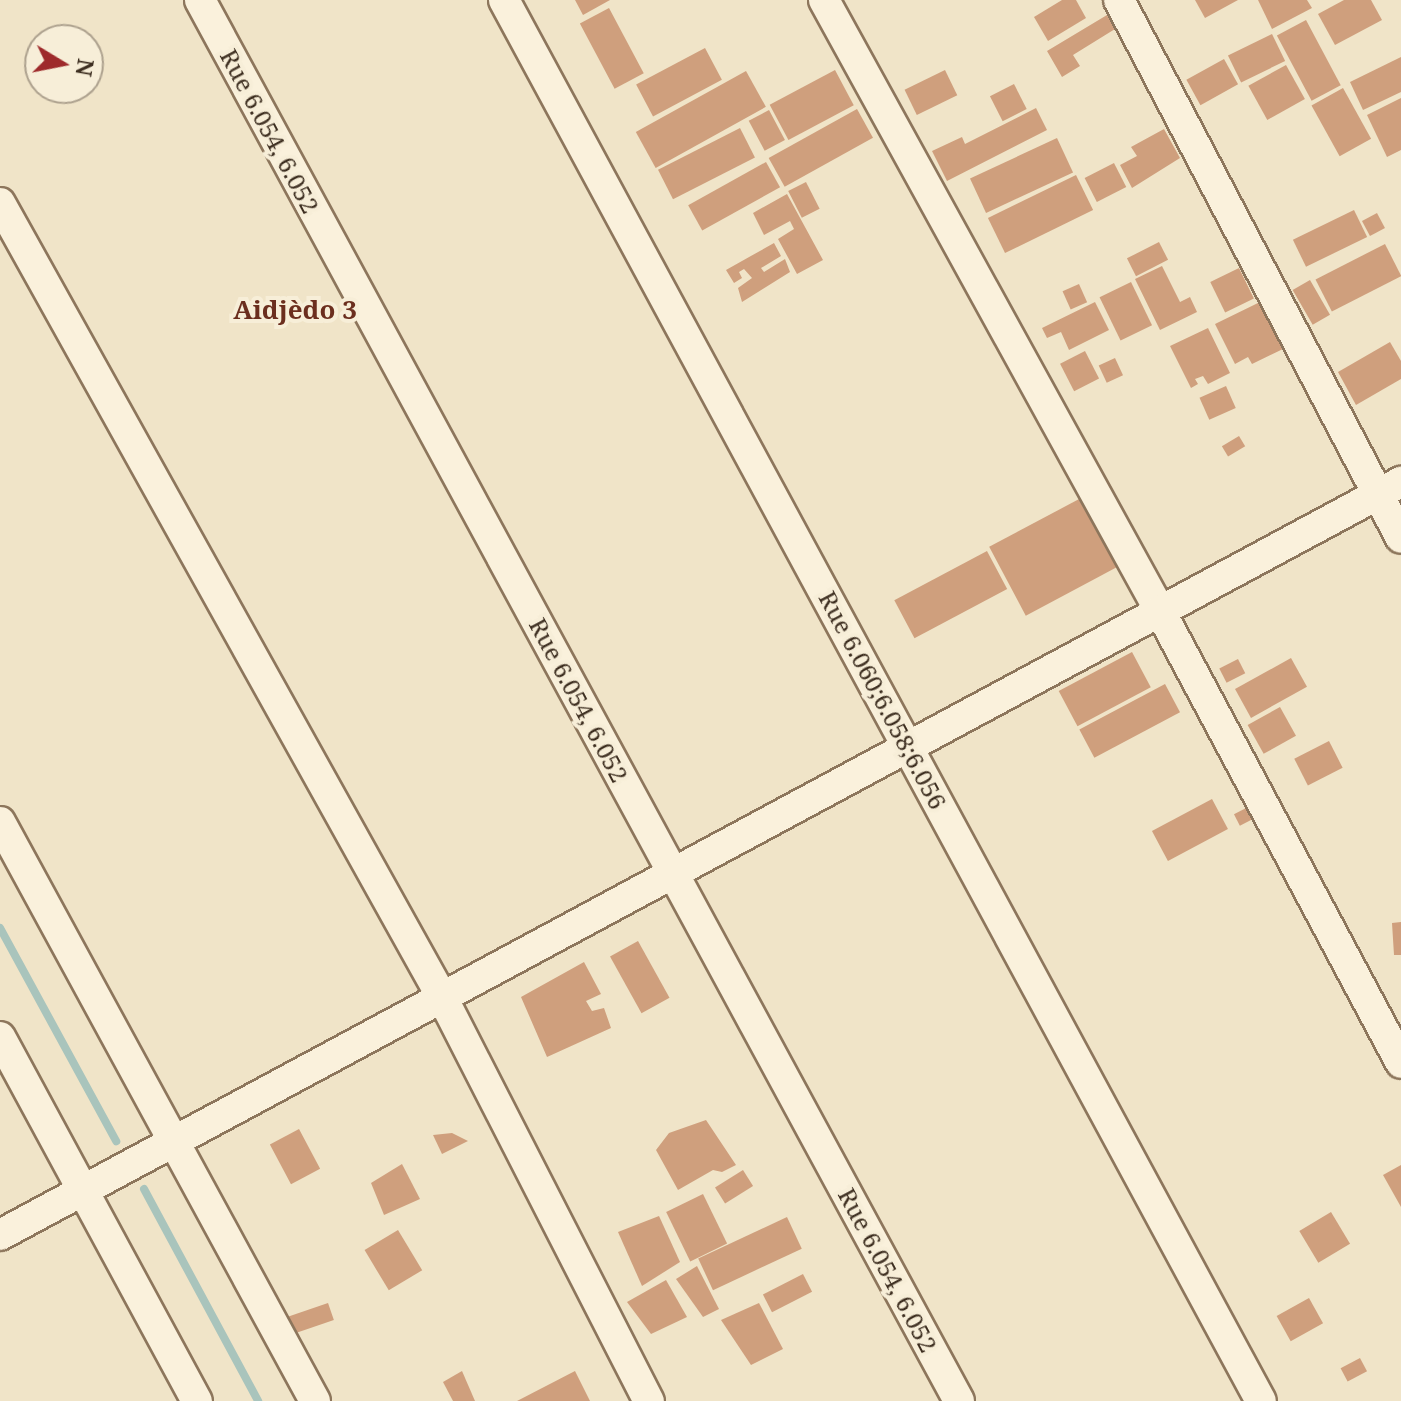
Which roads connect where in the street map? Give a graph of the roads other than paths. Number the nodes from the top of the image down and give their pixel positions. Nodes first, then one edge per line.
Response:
1 (200, 0) edge
2 (504, 0) edge
3 (824, 0) edge
4 (1119, 0) edge
5 (0, 203) edge
6 (1390, 488) edge
7 (1401, 538) edge
8 (1160, 611) junction
9 (908, 747) junction
10 (0, 822) edge
11 (673, 873) junction
12 (442, 997) junction
13 (0, 1037) edge
14 (1401, 1063) edge
15 (165, 1146) junction
16 (94, 1185) junction
17 (0, 1235) edge
18 (197, 1401) edge
19 (315, 1401) edge
20 (649, 1401) edge
21 (959, 1401) edge
22 (1261, 1401) edge

1 - 11 street, Rue 6.054, 6.052
2 - 9 street, Rue 6.060;6.058;6.056
3 - 8 street
4 - 6 street
5 - 12 street
6 - 7 street
6 - 8 street
8 - 9 street
8 - 14 street
9 - 11 street
9 - 22 street, Rue 6.060;6.058;6.056
10 - 15 street
11 - 12 street
11 - 21 street, Rue 6.054, 6.052
12 - 15 street
12 - 20 street
13 - 16 street
15 - 16 street
15 - 19 street
16 - 17 street
16 - 18 street

